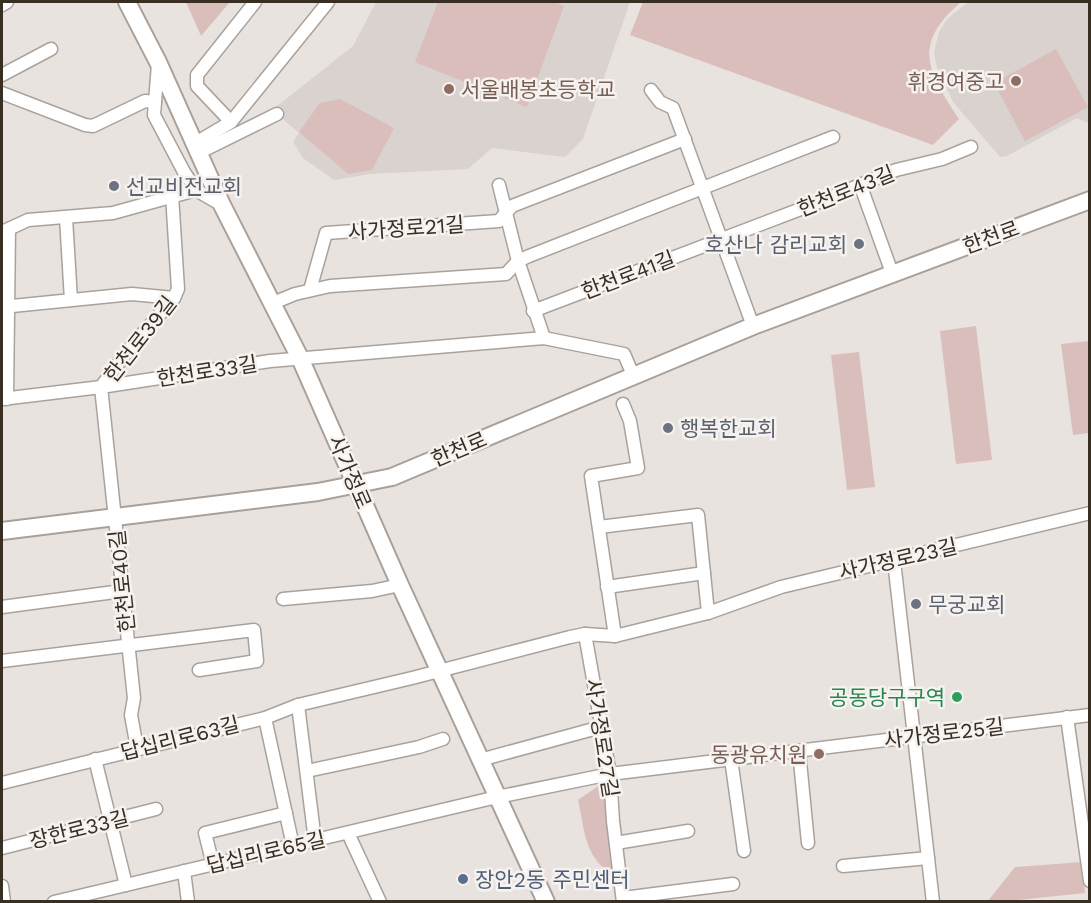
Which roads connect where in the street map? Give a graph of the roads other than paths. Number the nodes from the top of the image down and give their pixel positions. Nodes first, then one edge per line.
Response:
1 (8, 2) edge
2 (127, 2) edge
3 (255, 2) edge
4 (328, 2) edge
5 (2, 5) edge
6 (51, 49) dead end
7 (158, 63) junction
8 (2, 75) edge
9 (651, 90) dead end
10 (5, 98) edge
11 (155, 102) junction
12 (277, 114) dead end
13 (231, 122) junction
14 (833, 138) dead end
15 (685, 139) junction
16 (971, 147) dead end
17 (196, 149) junction
18 (860, 184) junction
19 (498, 185) dead end
20 (704, 188) junction
21 (196, 190) junction
22 (172, 195) junction
23 (1089, 200) edge
24 (222, 205) junction
25 (507, 214) junction
26 (66, 218) junction
27 (5, 230) edge
28 (722, 239) junction
29 (518, 261) junction
30 (892, 273) junction
31 (310, 290) junction
32 (174, 298) junction
33 (71, 300) junction
34 (273, 303) junction
35 (5, 307) edge
36 (533, 311) junction
37 (753, 326) junction
38 (544, 338) junction
39 (300, 358) junction
40 (633, 375) junction
41 (102, 387) junction
42 (4, 399) edge
43 (623, 404) dead end
44 (356, 484) junction
45 (1089, 513) edge
46 (115, 518) junction
47 (599, 528) junction
48 (2, 531) edge
49 (894, 561) junction
50 (704, 573) junction
51 (400, 585) junction
52 (608, 587) junction
53 (122, 591) junction
54 (283, 599) dead end
55 (2, 607) edge
56 (708, 613) junction
57 (585, 634) junction
58 (615, 636) junction
59 (128, 645) junction
60 (2, 662) edge
61 (199, 670) dead end
62 (440, 670) junction
63 (298, 705) junction
64 (1089, 715) edge
65 (1067, 717) junction
66 (265, 718) junction
67 (601, 727) junction
68 (914, 736) junction
69 (443, 739) dead end
70 (137, 748) junction
71 (799, 751) junction
72 (95, 759) junction
73 (731, 759) junction
74 (480, 760) junction
75 (307, 771) junction
76 (610, 774) junction
77 (2, 783) edge
78 (1084, 794) edge
79 (497, 797) junction
80 (156, 809) dead end
81 (286, 813) junction
82 (110, 821) junction
83 (688, 831) dead end
84 (348, 833) junction
85 (315, 841) junction
86 (616, 843) junction
87 (808, 843) dead end
88 (293, 846) junction
89 (2, 848) edge
90 (744, 851) dead end
91 (927, 858) junction
92 (1088, 861) edge
93 (213, 865) junction
94 (843, 866) dead end
95 (184, 871) junction
96 (1089, 881) edge
97 (733, 884) dead end
98 (126, 885) junction
99 (2, 886) edge
100 (623, 900) edge
101 (929, 901) edge
102 (4, 902) edge
103 (54, 902) edge
104 (188, 902) edge
105 (380, 902) edge
106 (546, 902) edge

1 - 5 street
2 - 7 main road, 사가정로
3 - 13 street
4 - 13 street
6 - 8 street
7 - 11 street
7 - 17 main road, 사가정로
9 - 15 street
10 - 11 street
11 - 21 street
12 - 17 street
13 - 17 street
14 - 20 street
15 - 20 street
15 - 25 street
16 - 18 street, 한천로43길
17 - 24 main road, 사가정로
18 - 28 street, 한천로43길
18 - 30 street
19 - 25 street
20 - 28 street
20 - 29 street
21 - 22 street
21 - 24 street
22 - 26 street
22 - 32 street, 한천로39길
23 - 30 main road, 한천로
24 - 34 main road, 사가정로
25 - 29 street
25 - 31 street, 사가정로21길
26 - 27 street
26 - 33 street
27 - 35 street, 한천로33길
28 - 36 street, 한천로41길
28 - 37 street
29 - 31 street
29 - 36 street
30 - 37 main road, 한천로
31 - 34 street
32 - 33 street
32 - 41 street, 한천로39길
33 - 35 street
34 - 39 main road, 사가정로
35 - 42 street, 한천로33길
36 - 38 street
37 - 40 main road, 한천로
38 - 39 street
38 - 40 street
39 - 41 street, 한천로33길
39 - 44 main road, 사가정로
40 - 44 main road, 한천로
41 - 42 street, 한천로33길
41 - 46 street, 한천로39길
43 - 47 street
44 - 46 main road, 한천로
44 - 51 main road, 사가정로
45 - 49 street, 사가정로23길
46 - 48 main road, 한천로
46 - 53 street, 한천로40길
47 - 50 street
47 - 52 street
49 - 56 street, 사가정로23길
49 - 68 street
50 - 52 street
50 - 56 street
51 - 54 street
51 - 62 main road, 사가정로
52 - 58 street
53 - 55 street
53 - 59 street, 한천로40길
56 - 58 street, 사가정로23길
57 - 58 street, 사가정로23길
57 - 62 street, 사가정로23길
57 - 67 street, 사가정로27길
59 - 60 street
59 - 61 street, 한천로40길
59 - 70 street, 한천로40길
62 - 63 street, 답십리로63길
62 - 74 main road, 사가정로
63 - 66 street, 답십리로63길
63 - 75 street
64 - 65 street, 사가정로25길
65 - 68 street, 사가정로25길
65 - 78 street
66 - 70 street, 답십리로63길
66 - 81 street, 답십리로63길
67 - 74 street
67 - 76 street, 사가정로27길
68 - 71 street, 사가정로25길
68 - 91 street
69 - 75 street
70 - 72 street, 답십리로63길
71 - 73 street, 사가정로25길
71 - 87 street
72 - 77 street, 답십리로63길
72 - 82 street, 답십리로63길
73 - 76 street, 사가정로25길
73 - 90 street
74 - 79 main road, 사가정로
75 - 85 street
76 - 79 street, 사가정로25길
76 - 86 street, 사가정로27길
78 - 92 street
79 - 84 street, 답십리로65길
79 - 106 main road, 사가정로
80 - 82 street, 장한로33길
81 - 88 street, 답십리로63길
81 - 93 street
82 - 89 street, 장한로33길
82 - 98 street
83 - 86 street
84 - 85 street, 답십리로65길
84 - 105 street, 답십리로65길
85 - 88 street, 답십리로65길
86 - 100 street, 사가정로27길
88 - 93 street, 답십리로65길
91 - 94 street
91 - 101 street
92 - 96 street
93 - 95 street, 답십리로65길
95 - 98 street, 답십리로65길
95 - 104 street, 답십리로65길
97 - 100 street, 사가정로27길
98 - 103 street, 답십리로65길
99 - 102 street

